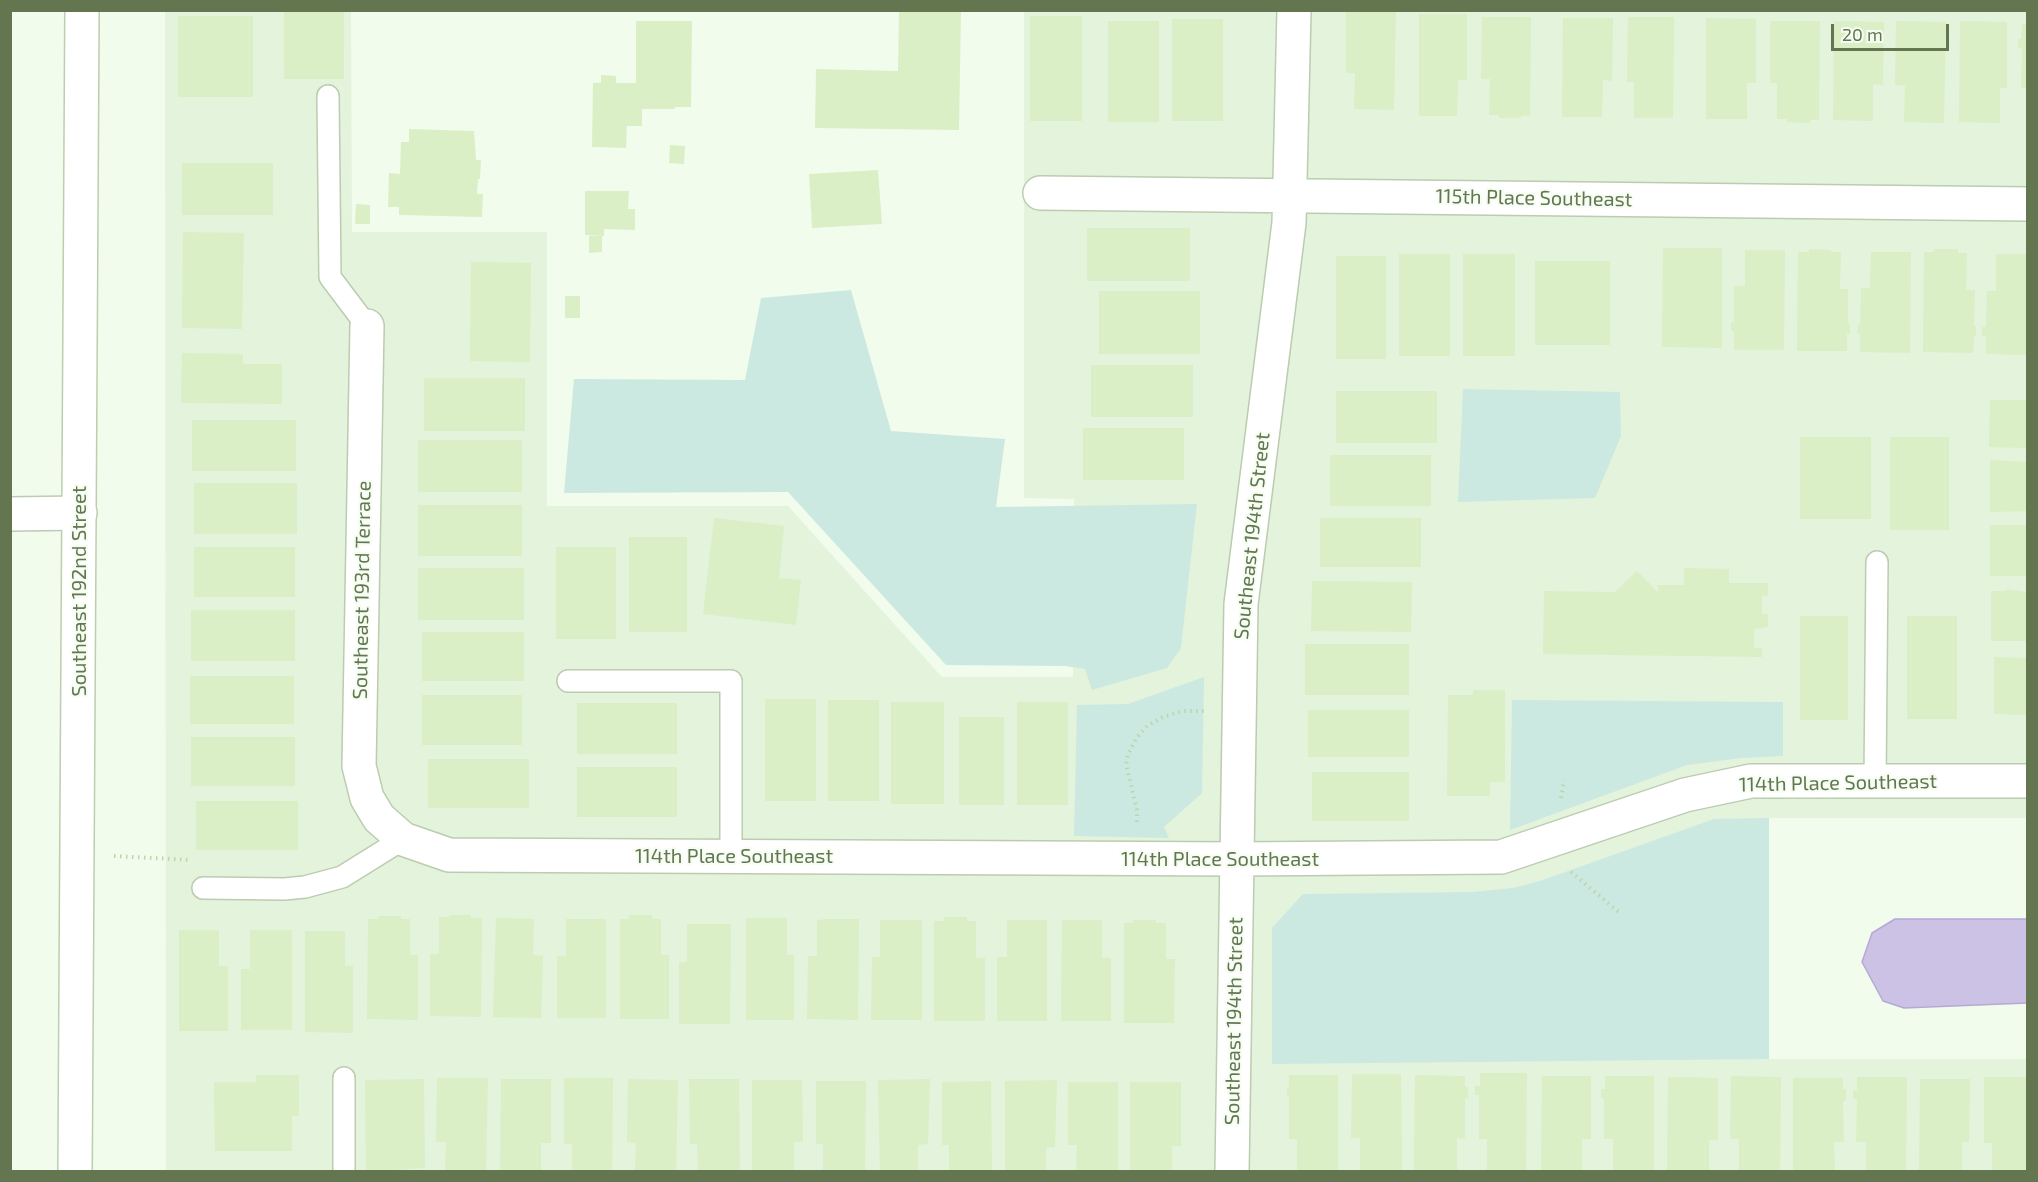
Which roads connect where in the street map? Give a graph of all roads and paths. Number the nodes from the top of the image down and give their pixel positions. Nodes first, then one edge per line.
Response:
1 (82, 10) edge
2 (1294, 10) edge
3 (328, 96) dead end
4 (1040, 193) dead end
5 (1290, 195) junction
6 (2028, 204) edge
7 (366, 326) joint
8 (80, 513) junction
9 (10, 514) edge
10 (1877, 562) dead end
11 (568, 681) dead end
12 (1239, 711) junction
13 (1875, 781) junction
14 (2028, 781) edge
15 (403, 839) junction
16 (1539, 845) junction
17 (77, 855) junction
18 (731, 856) junction
19 (1136, 859) junction
20 (1237, 860) junction
21 (205, 888) joint
22 (1621, 914) dead end
23 (344, 1078) dead end
24 (75, 1172) edge
25 (344, 1172) edge
26 (1232, 1172) edge

1 - 8 street, Southeast 192nd Street
2 - 5 street, Southeast 194th Street
3 - 7 lane
4 - 5 street, 115th Place Southeast
5 - 6 street, 115th Place Southeast
5 - 12 street, Southeast 194th Street
7 - 15 street, Southeast 193rd Terrace
8 - 9 street
8 - 17 street, Southeast 192nd Street
10 - 13 lane
11 - 18 lane
12 - 19 path
12 - 20 street, Southeast 194th Street
13 - 14 street, 114th Place Southeast
13 - 16 street, 114th Place Southeast
15 - 18 street, 114th Place Southeast
15 - 21 lane
16 - 20 street, 114th Place Southeast
16 - 22 path
17 - 21 path
17 - 24 street, Southeast 192nd Street
18 - 19 street, 114th Place Southeast
19 - 20 street, 114th Place Southeast
20 - 26 street, Southeast 194th Street
23 - 25 lane

